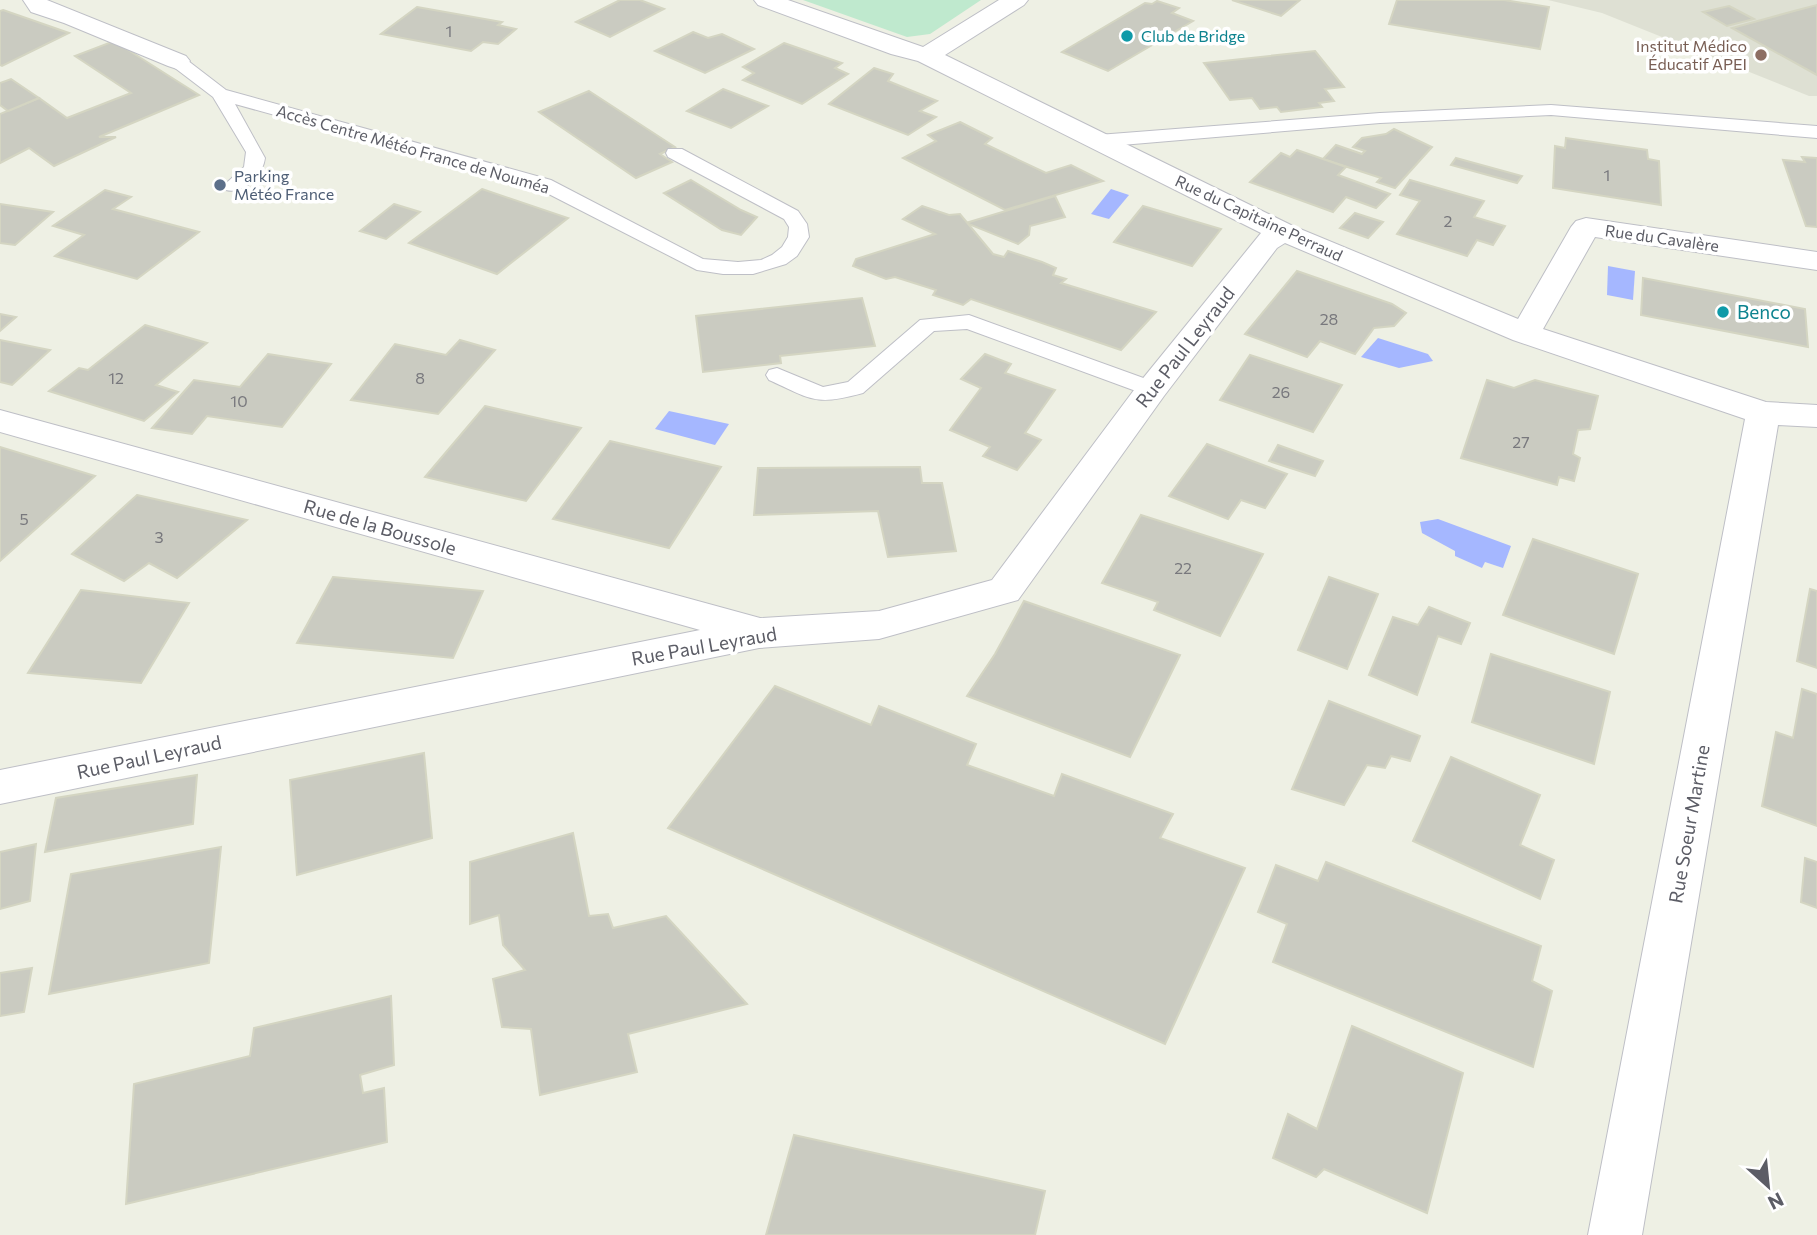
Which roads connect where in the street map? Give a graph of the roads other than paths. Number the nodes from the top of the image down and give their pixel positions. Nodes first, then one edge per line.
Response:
1 (36, 0) edge
2 (766, 0) edge
3 (1016, 0) edge
4 (927, 56) junction
5 (177, 61) joint
6 (220, 94) junction
7 (1817, 132) edge
8 (1098, 141) junction
9 (676, 153) dead end
10 (233, 186) dead end
11 (1283, 232) junction
12 (1817, 261) edge
13 (1524, 333) junction
14 (777, 375) dead end
15 (1152, 389) junction
16 (1763, 413) junction
17 (1817, 416) edge
18 (0, 421) edge
19 (759, 633) junction
20 (0, 787) edge
21 (1615, 1235) edge

1 - 5 street
2 - 4 street, Rue du Capitaine Perraud
3 - 4 street
4 - 8 street, Rue du Capitaine Perraud
5 - 6 lane, Accès Centre Météo France de Nouméa
6 - 9 lane, Accès Centre Météo France de Nouméa
6 - 10 lane, Accès Centre Météo France de Nouméa
7 - 8 lane
8 - 11 street, Rue du Capitaine Perraud
11 - 13 street, Rue du Capitaine Perraud
11 - 15 street, Rue Paul Leyraud
12 - 13 street, Rue du Cavalère
13 - 16 street, Rue du Capitaine Perraud
14 - 15 lane
15 - 19 street, Rue Paul Leyraud
16 - 17 street, Rue du Capitaine Perraud
16 - 21 street, Rue Soeur Martine
18 - 19 street, Rue de la Boussole
19 - 20 street, Rue Paul Leyraud

